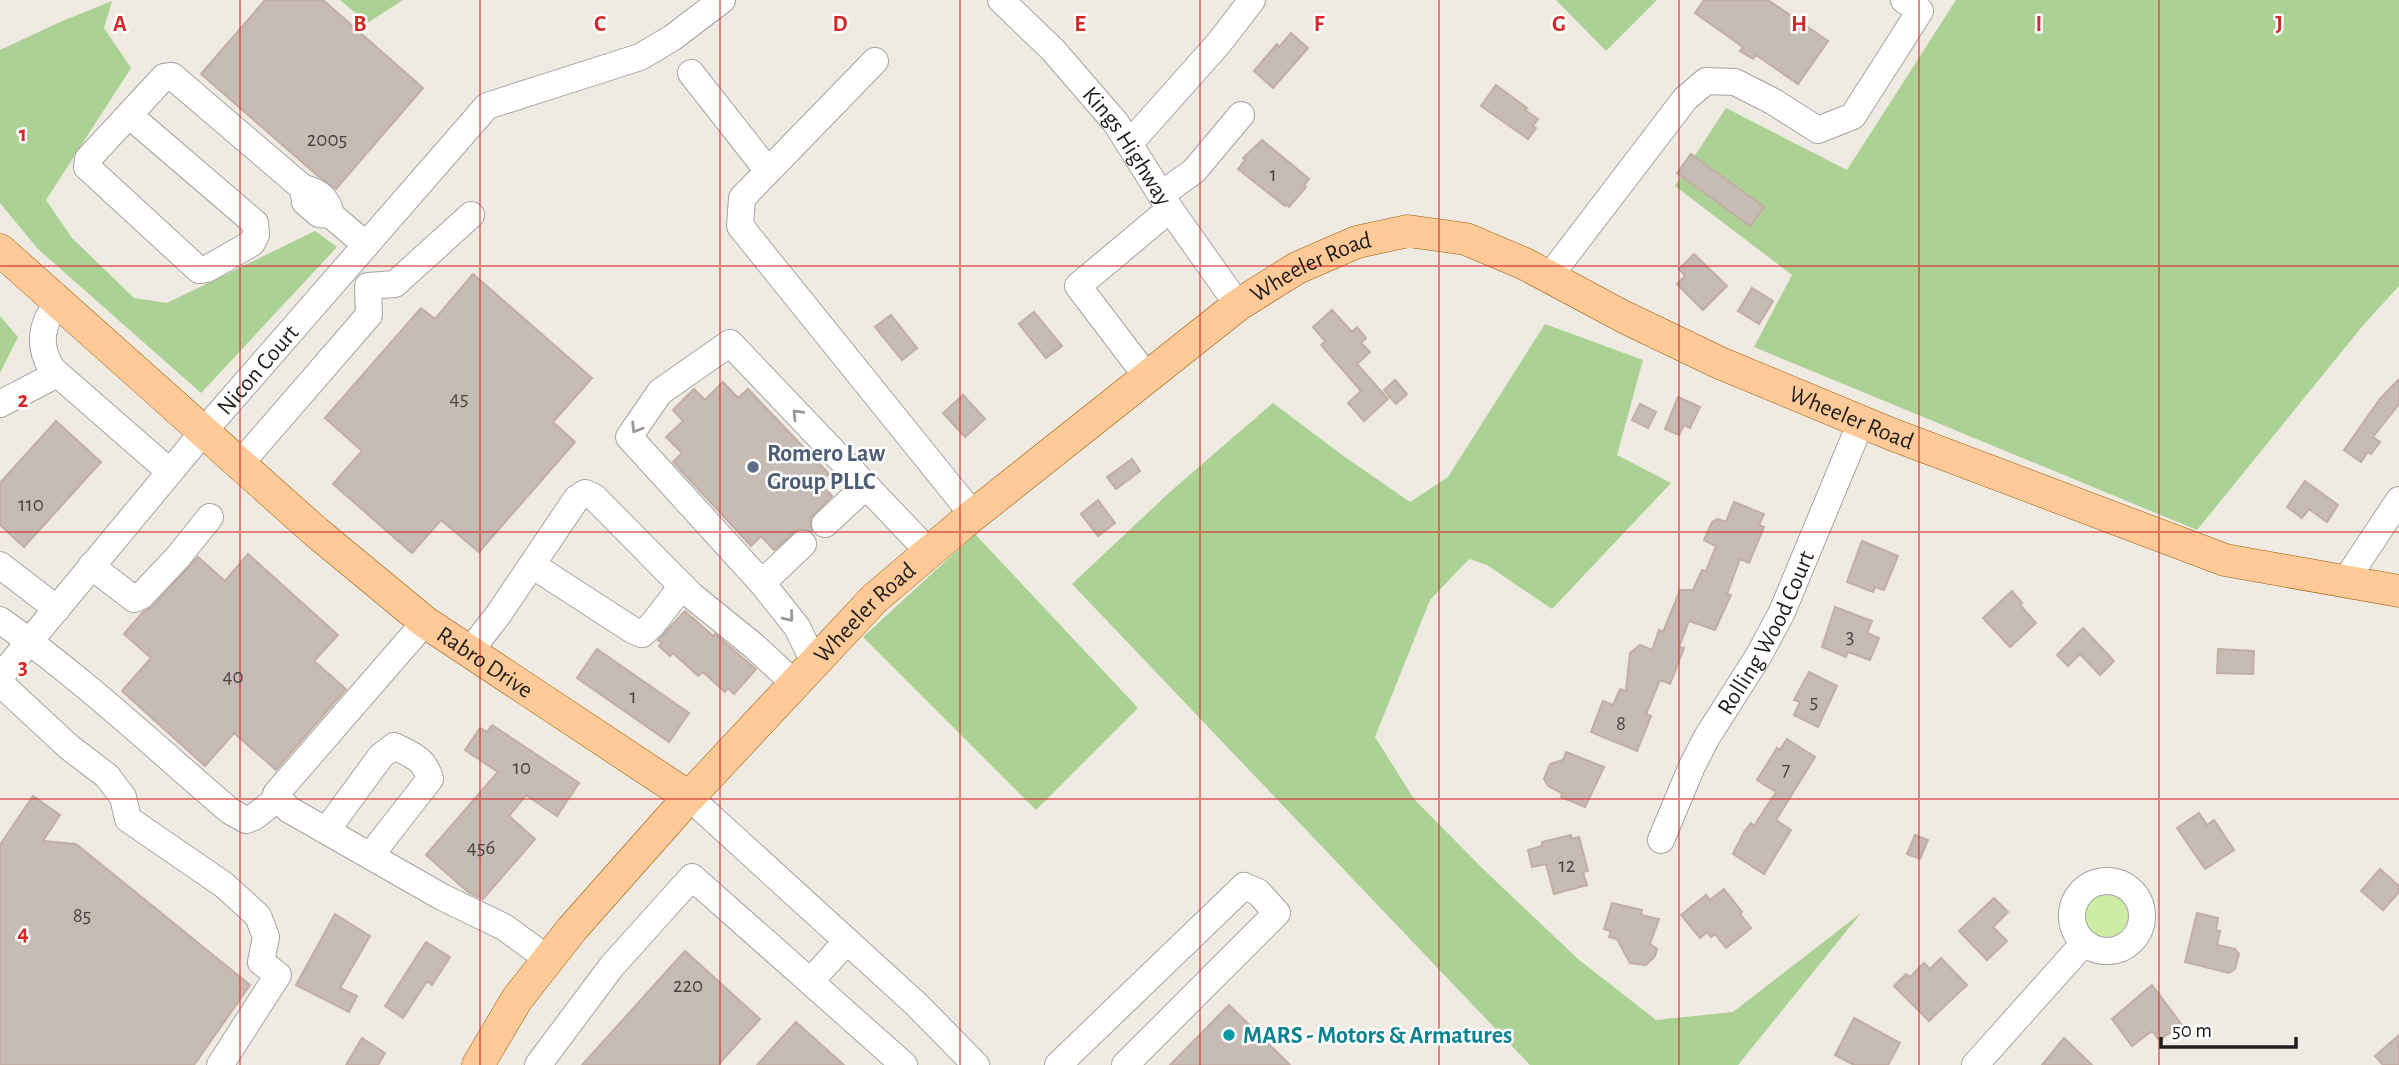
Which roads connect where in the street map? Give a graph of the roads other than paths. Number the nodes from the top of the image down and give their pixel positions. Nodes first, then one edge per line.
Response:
1 (722, 0) edge
2 (1001, 0) edge
3 (1252, 0) edge
4 (1905, 0) edge
5 (875, 61) dead end
6 (691, 73) dead end
7 (129, 115) junction
8 (1241, 116) dead end
9 (1130, 143) junction
10 (768, 171) junction
11 (1166, 202) junction
12 (471, 215) dead end
13 (366, 245) junction
14 (0, 250) edge
15 (347, 267) junction
16 (1549, 277) junction
17 (368, 286) junction
18 (58, 302) junction
19 (1238, 305) junction
20 (57, 374) junction
21 (1147, 378) junction
22 (0, 404) edge
23 (1861, 422) junction
24 (204, 431) junction
25 (240, 464) junction
26 (170, 472) junction
27 (866, 486) junction
28 (2399, 500) edge
29 (973, 515) junction
30 (210, 517) dead end
31 (825, 524) dead end
32 (803, 544) dead end
33 (929, 552) junction
34 (0, 565) edge
35 (532, 565) junction
36 (91, 566) junction
37 (762, 583) junction
38 (2344, 583) junction
39 (682, 586) junction
40 (2399, 591) edge
41 (57, 608) junction
42 (0, 620) edge
43 (425, 622) junction
44 (29, 640) junction
45 (470, 652) junction
46 (804, 673) junction
47 (0, 677) edge
48 (0, 682) edge
49 (689, 797) junction
50 (277, 799) junction
51 (326, 831) junction
52 (1661, 840) dead end
53 (370, 856) junction
54 (847, 941) junction
55 (2084, 943) dead end
56 (548, 959) junction
57 (814, 985) junction
58 (1065, 1062) edge
59 (219, 1065) edge
60 (478, 1065) edge
61 (538, 1065) edge
62 (904, 1065) edge
63 (976, 1065) edge
64 (1125, 1065) edge
65 (1975, 1065) edge

1 - 13 street, Nicon Court
2 - 9 street, Kings Highway
3 - 9 street
4 - 16 street
5 - 10 street
6 - 10 street
7 - 7 street
7 - 13 street
8 - 11 street
9 - 11 street, Kings Highway
10 - 29 street
11 - 19 street, Kings Highway
11 - 21 street
12 - 17 street
13 - 15 street, Nicon Court
14 - 18 main road, Rabro Drive
15 - 17 street
15 - 24 street, Nicon Court
16 - 19 main road, Wheeler Road
16 - 23 main road, Wheeler Road
17 - 25 street
18 - 20 street
18 - 24 main road, Rabro Drive
19 - 21 main road, Wheeler Road
20 - 22 street
20 - 26 street
21 - 29 main road, Wheeler Road
23 - 38 main road, Wheeler Road
23 - 52 street, Rolling Wood Court
24 - 25 main road, Rabro Drive
24 - 26 street, Nicon Court
25 - 43 main road, Rabro Drive
26 - 36 street, Nicon Court
27 - 31 street
27 - 33 street
27 -> 37 street
28 - 38 street
29 - 33 main road, Wheeler Road
30 - 36 street
32 - 37 street
33 - 46 main road, Wheeler Road
34 - 41 street
35 - 39 street
35 - 39 street
35 - 45 street
36 - 41 street, Nicon Court
37 -> 46 street
38 - 40 main road, Wheeler Road
39 - 46 street
41 - 44 street, Nicon Court
42 - 44 street
43 - 45 main road, Rabro Drive
43 - 50 street
44 - 47 street, Nicon Court
44 - 50 street
45 - 49 main road, Rabro Drive
46 - 49 main road, Wheeler Road
48 - 59 street
49 - 54 street, Rabro Drive
49 - 56 main road, Wheeler Road
50 - 51 street
51 - 53 street
51 - 53 street
53 - 56 street
54 - 57 street
54 - 63 street, Rabro Drive
55 - 65 street
56 - 60 main road, Wheeler Road
57 - 61 street
57 - 62 street
58 - 64 street

